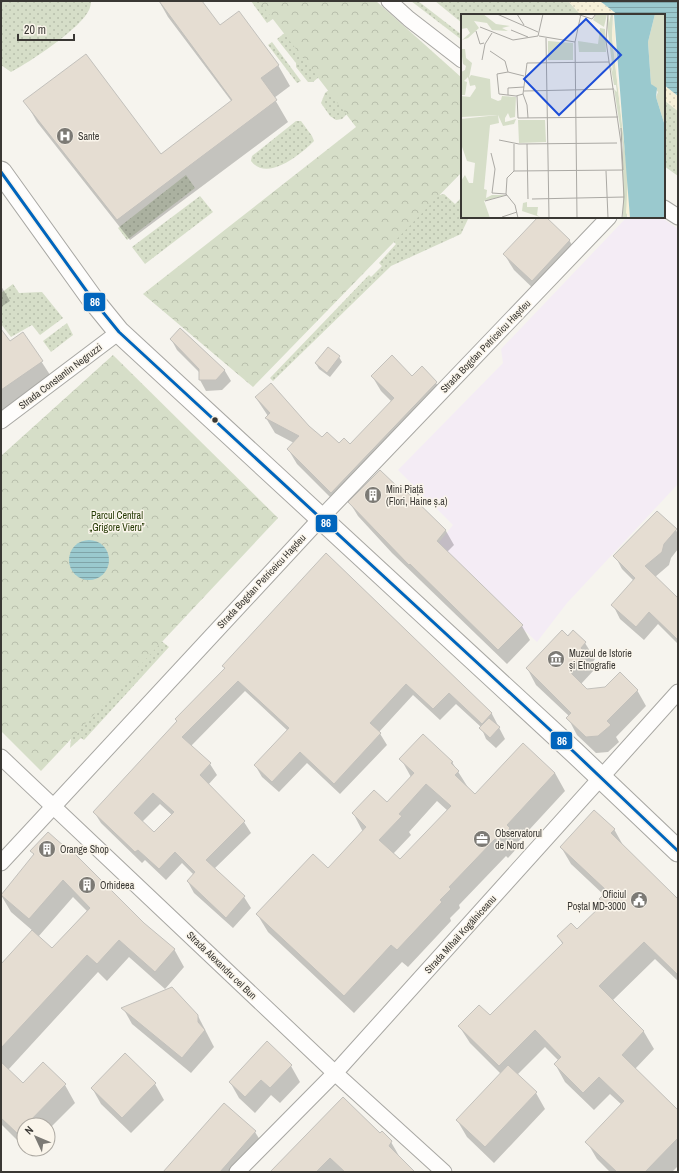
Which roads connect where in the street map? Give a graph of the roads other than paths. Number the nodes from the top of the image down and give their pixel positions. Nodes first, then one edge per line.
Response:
1 (389, 1) edge
2 (461, 59) edge
3 (1, 172) edge
4 (665, 209) edge
5 (678, 217) edge
6 (608, 218) edge
7 (119, 332) junction
8 (1, 421) edge
9 (320, 519) junction
10 (678, 692) edge
11 (1, 757) edge
12 (601, 778) junction
13 (54, 806) junction
14 (678, 851) edge
15 (1, 862) edge
16 (334, 1073) junction
17 (237, 1172) edge
18 (444, 1172) edge

1 - 2 street
3 - 7 main road
4 - 5 street
6 - 9 street, Strada Bogdan Petriceicu Hașdeu
7 - 8 street, Strada Constantin Negruzzi
7 - 9 main road
9 - 12 main road
9 - 13 street, Strada Bogdan Petriceicu Hașdeu
10 - 12 street, Strada Mihail Kogălniceanu
11 - 13 street, Strada Alexandru cel Bun
12 - 14 main road
12 - 16 street, Strada Mihail Kogălniceanu
13 - 15 street, Strada Bogdan Petriceicu Hașdeu
13 - 16 street, Strada Alexandru cel Bun
16 - 17 street, Strada Mihail Kogălniceanu
16 - 18 street, Strada Alexandru cel Bun

